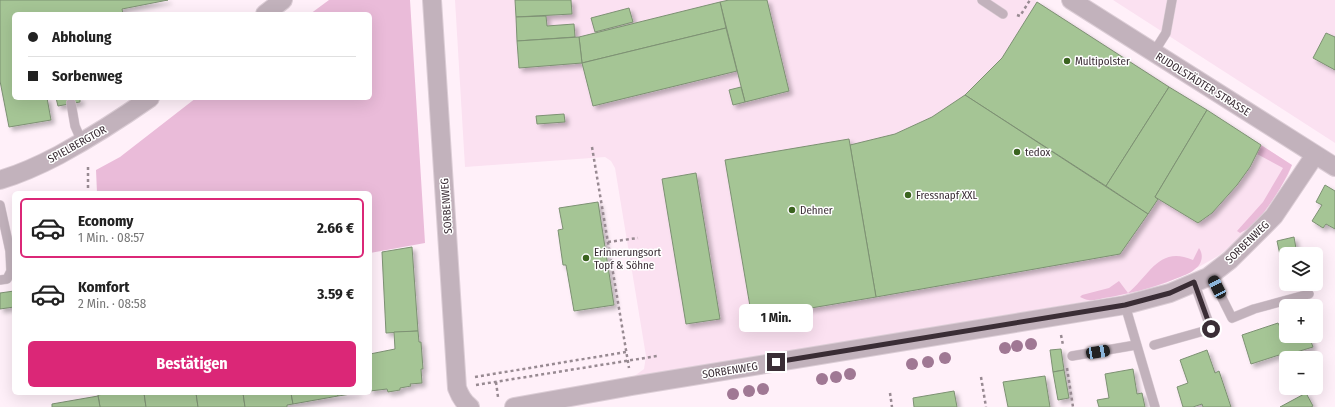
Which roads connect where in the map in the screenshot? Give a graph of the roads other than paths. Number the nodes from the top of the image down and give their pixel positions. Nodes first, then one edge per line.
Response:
1 (283, 0) edge
2 (432, 0) edge
3 (982, 0) edge
4 (1071, 0) edge
5 (1172, 0) edge
6 (268, 12) edge
7 (1004, 14) dead end
8 (1154, 52) junction
9 (147, 100) edge
10 (71, 103) dead end
11 (82, 142) junction
12 (1315, 155) junction
13 (1335, 167) edge
14 (0, 180) edge
15 (0, 205) edge
16 (1210, 274) junction
17 (0, 280) edge
18 (1194, 282) junction
19 (1309, 294) dead end
20 (1125, 305) junction
21 (1136, 345) junction
22 (1154, 345) dead end
23 (1072, 356) dead end
24 (506, 404) edge
25 (470, 407) edge
26 (1155, 407) edge

1 - 6 street
2 - 25 street, SORBENWEG
3 - 7 lane
4 - 8 street, RUDOLSTÄDTER STRASSE
5 - 8 lane
8 - 12 street, RUDOLSTÄDTER STRASSE
9 - 11 street, SPIELBERGTOR
10 - 11 lane
11 - 14 street, SPIELBERGTOR
12 - 13 street, RUDOLSTÄDTER STRASSE
12 - 16 street, SORBENWEG
15 - 17 lane
16 - 18 street, SORBENWEG
16 - 19 lane
18 - 20 street, SORBENWEG
18 - 22 lane
20 - 21 lane
20 - 24 street, SORBENWEG
21 - 23 lane
21 - 26 lane

